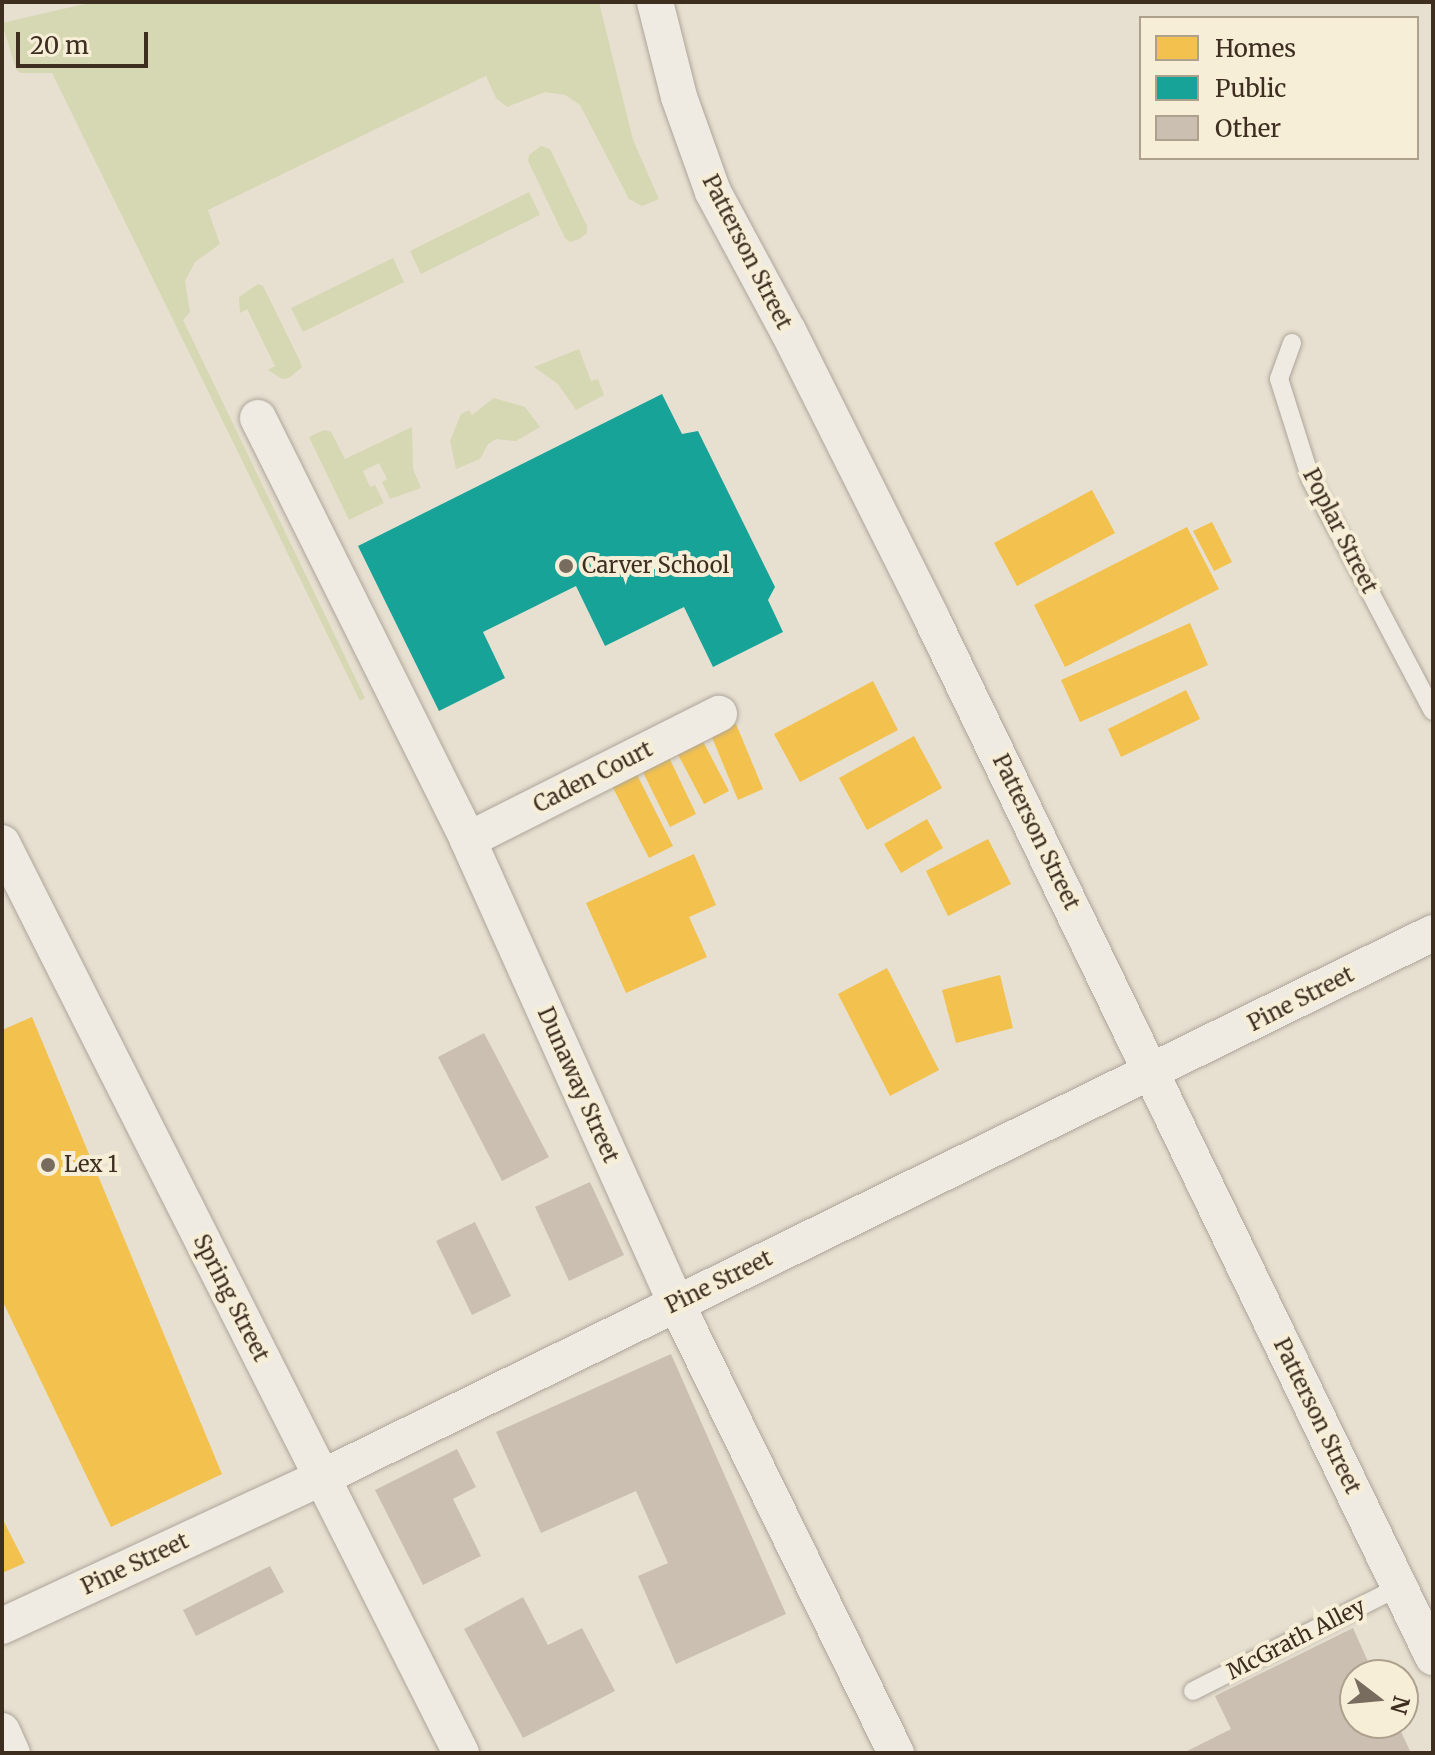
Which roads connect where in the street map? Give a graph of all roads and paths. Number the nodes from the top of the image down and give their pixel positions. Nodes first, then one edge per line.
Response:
1 (655, 2) edge
2 (1292, 343) dead end
3 (258, 418) dead end
4 (1433, 711) edge
5 (719, 714) dead end
6 (468, 840) junction
7 (2, 843) edge
8 (1433, 933) edge
9 (1153, 1073) junction
10 (676, 1303) junction
11 (321, 1478) junction
12 (1399, 1587) junction
13 (2, 1626) edge
14 (1433, 1657) edge
15 (1193, 1691) dead end
16 (2, 1731) edge
17 (12, 1753) edge
18 (461, 1753) edge
19 (896, 1753) edge

1 - 9 street, Patterson Street
2 - 4 lane, Poplar Street
3 - 6 street, Dunaway Street
5 - 6 street, Caden Court
6 - 10 street, Dunaway Street
7 - 11 street, Spring Street
8 - 9 street, Pine Street
9 - 10 street, Pine Street
9 - 12 street, Patterson Street
10 - 11 street, Pine Street
10 - 19 street, Dunaway Street
11 - 13 street, Pine Street
11 - 18 street, Spring Street
12 - 14 street, Patterson Street
12 - 15 lane, McGrath Alley
16 - 17 street

